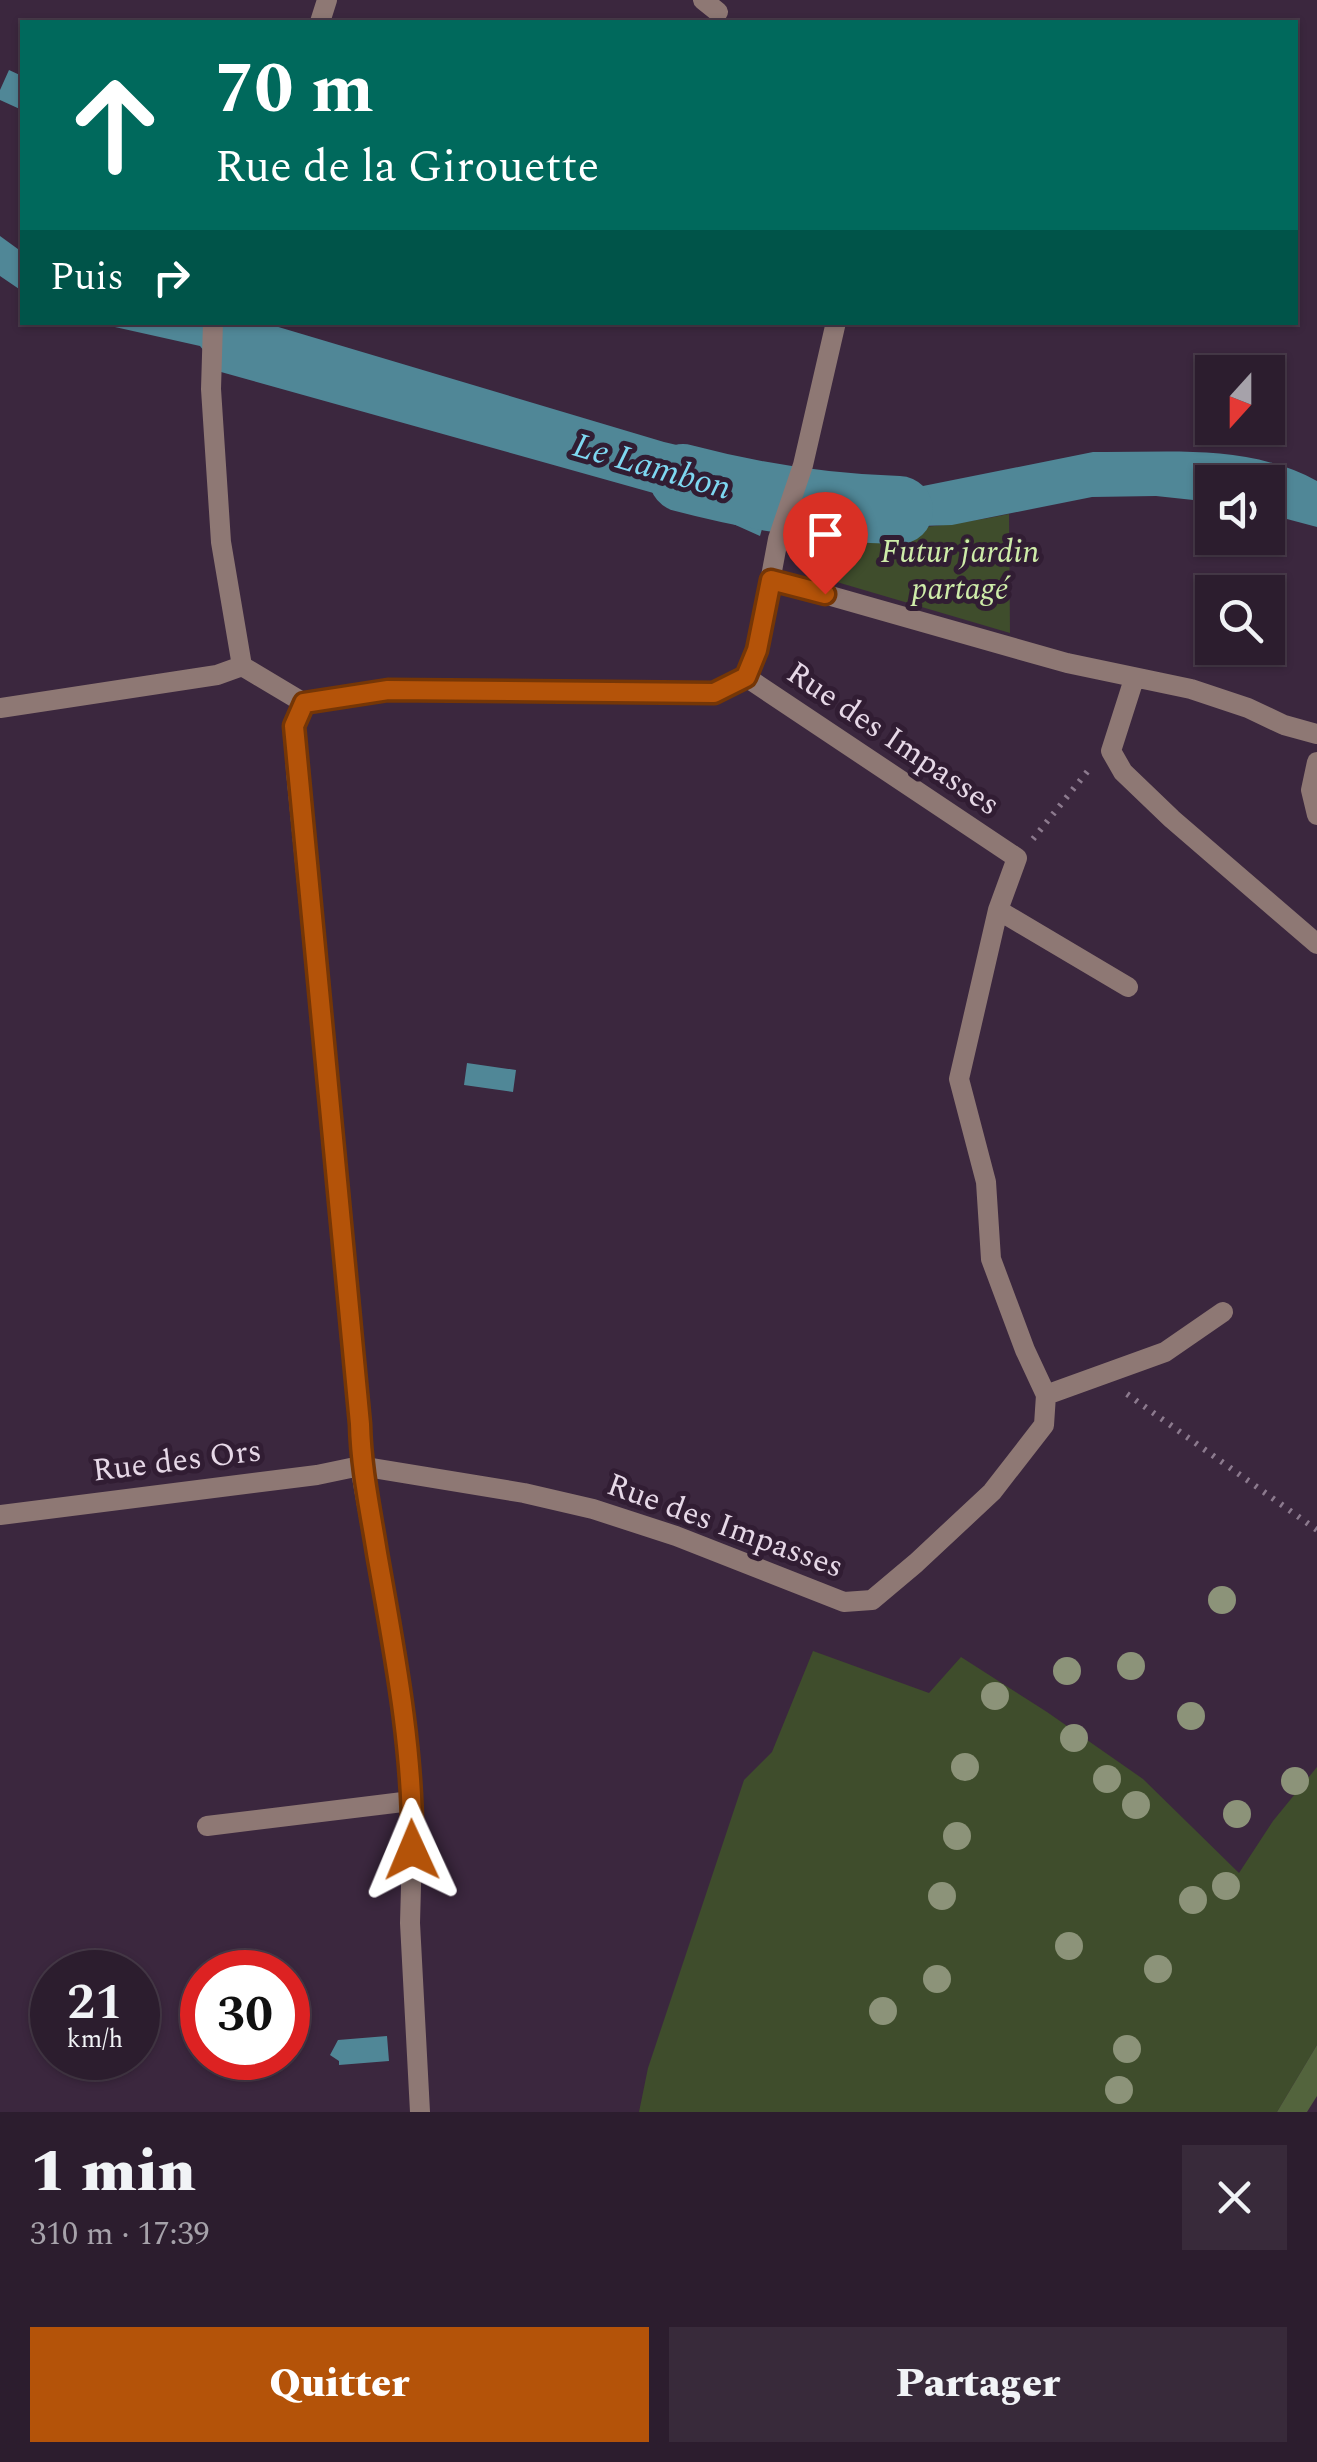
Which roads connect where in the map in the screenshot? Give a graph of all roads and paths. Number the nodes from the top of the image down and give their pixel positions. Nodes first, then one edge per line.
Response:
1 (213, 325) edge
2 (835, 325) edge
3 (771, 580) junction
4 (242, 666) junction
5 (746, 677) junction
6 (1134, 679) junction
7 (304, 703) junction
8 (0, 708) edge
9 (1317, 734) edge
10 (1112, 750) junction
11 (1317, 762) edge
12 (1317, 815) edge
13 (1016, 858) junction
14 (998, 910) junction
15 (1317, 944) edge
16 (1128, 988) dead end
17 (1222, 1312) dead end
18 (1100, 1374) junction
19 (1046, 1395) junction
20 (360, 1466) junction
21 (0, 1516) edge
22 (1317, 1530) edge
23 (411, 1800) junction
24 (207, 1826) dead end
25 (420, 2112) edge

1 - 4 street
2 - 3 street
3 - 5 street
3 - 6 street
4 - 7 street
4 - 8 street
5 - 7 street
5 - 13 street, Rue des Impasses
6 - 9 street
6 - 10 street
7 - 20 street
10 - 13 path
10 - 15 street
11 - 12 street
13 - 14 street, Rue des Impasses
14 - 16 street
14 - 19 street, Rue des Impasses
17 - 18 street
18 - 19 street
18 - 22 path
19 - 20 street, Rue des Impasses
20 - 21 street, Rue des Ors
20 - 23 street
23 - 24 street
23 - 25 street

